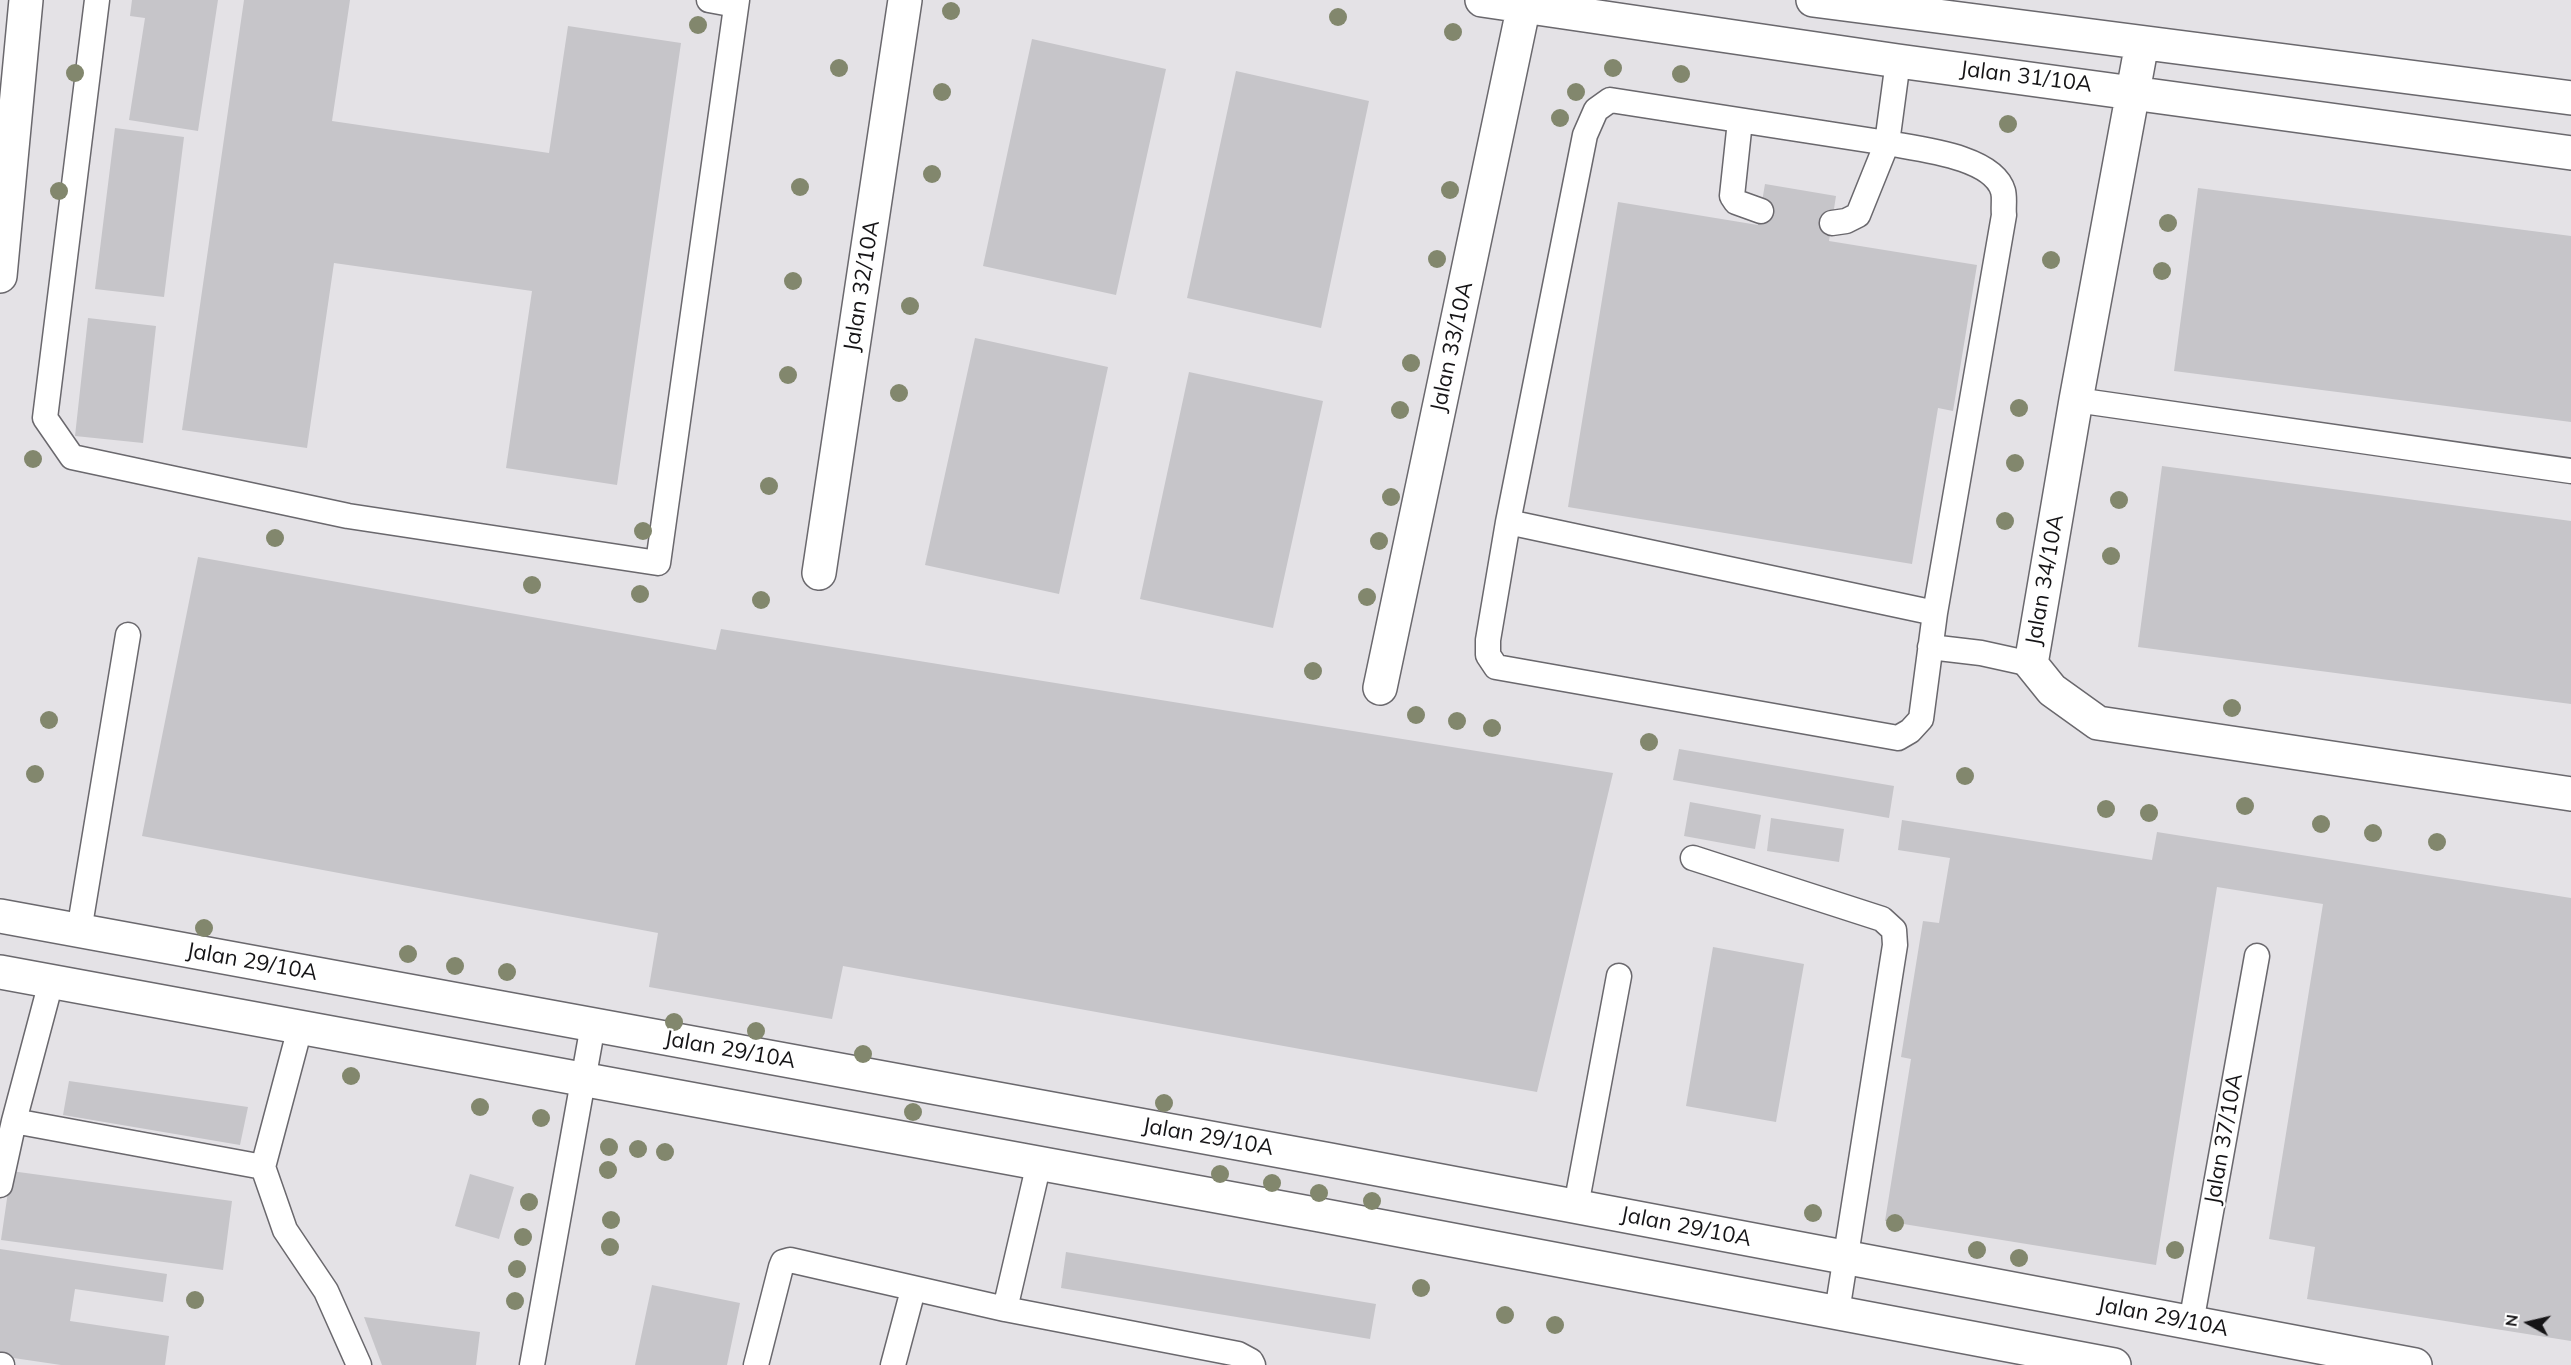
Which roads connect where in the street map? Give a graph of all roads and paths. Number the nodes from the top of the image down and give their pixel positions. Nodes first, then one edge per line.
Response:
1 (26, 0) edge
2 (97, 0) edge
3 (709, 0) edge
4 (905, 0) edge
5 (1482, 0) edge
6 (1813, 0) edge
7 (736, 2) edge
8 (1524, 5) junction
9 (2142, 42) junction
10 (1898, 61) junction
11 (2132, 91) junction
12 (2571, 98) edge
13 (1740, 121) junction
14 (1887, 143) junction
15 (2571, 153) edge
16 (1761, 211) dead end
17 (1832, 224) dead end
18 (0, 276) edge
19 (2076, 400) junction
20 (2571, 471) edge
21 (1508, 522) junction
22 (819, 573) dead end
23 (1935, 613) junction
24 (129, 635) dead end
25 (1930, 647) junction
26 (2031, 664) junction
27 (1380, 688) dead end
28 (2571, 794) edge
29 (1693, 858) dead end
30 (0, 916) edge
31 (80, 931) junction
32 (2258, 956) dead end
33 (0, 972) edge
34 (1618, 976) dead end
35 (51, 982) junction
36 (593, 1025) junction
37 (300, 1028) junction
38 (583, 1079) junction
39 (14, 1121) junction
40 (1039, 1163) junction
41 (263, 1167) junction
42 (0, 1185) edge
43 (1576, 1206) junction
44 (1846, 1257) junction
45 (913, 1290) junction
46 (1005, 1309) junction
47 (1837, 1312) junction
48 (2191, 1323) junction
49 (359, 1365) edge
50 (532, 1365) edge
51 (756, 1365) edge
52 (893, 1365) edge
53 (1253, 1365) edge
54 (2114, 1365) edge
55 (2415, 1365) edge

1 - 18 street
2 - 7 lane
3 - 7 lane
4 - 22 street, Jalan 32/10A
5 - 8 street, Jalan 31/10A
6 - 9 street
8 - 10 street, Jalan 31/10A
8 - 27 street, Jalan 33/10A
9 - 11 street, Jalan 34/10A
9 - 12 street
10 - 11 street, Jalan 31/10A
10 - 14 lane
11 - 15 street, Jalan 31/10A
11 - 19 street, Jalan 34/10A
13 - 14 lane
13 - 16 lane
13 - 21 lane
14 - 17 lane
14 - 23 lane
19 - 20 lane
19 - 26 street, Jalan 34/10A
21 - 23 lane
21 - 25 lane
23 - 25 lane
24 - 31 lane
25 - 26 lane
26 - 28 street, Jalan 34/10A
29 - 44 lane
30 - 31 street, Jalan 29/10A
31 - 36 street, Jalan 29/10A
32 - 48 lane, Jalan 37/10A
33 - 35 street
34 - 43 lane
35 - 37 street
35 - 39 lane
36 - 38 lane
36 - 43 street, Jalan 29/10A
37 - 38 street
37 - 41 lane
38 - 40 street
38 - 50 lane
39 - 41 lane
39 - 42 lane
40 - 46 lane
40 - 47 street
41 - 49 lane
43 - 44 street, Jalan 29/10A
44 - 47 lane
44 - 48 street, Jalan 29/10A
45 - 46 lane
45 - 51 lane
45 - 52 lane
46 - 53 lane
47 - 54 street
48 - 55 street, Jalan 29/10A

